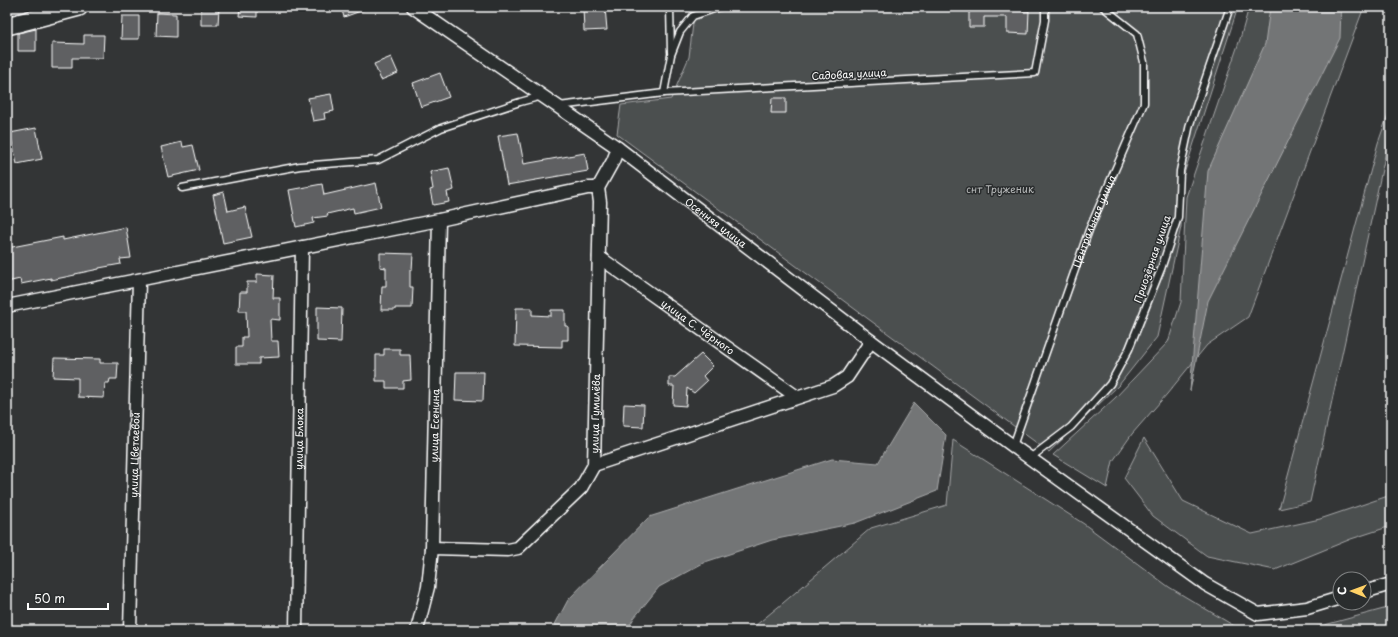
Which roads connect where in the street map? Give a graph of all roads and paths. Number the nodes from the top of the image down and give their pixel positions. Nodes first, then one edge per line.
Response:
1 (79, 7) edge
2 (413, 7) edge
3 (670, 7) edge
4 (720, 7) edge
5 (1045, 7) edge
6 (1103, 7) edge
7 (1230, 7) edge
8 (1111, 10) edge
9 (7, 26) edge
10 (671, 56) junction
11 (664, 93) junction
12 (544, 96) junction
13 (559, 106) junction
14 (618, 148) junction
15 (182, 188) dead end
16 (598, 188) junction
17 (439, 220) junction
18 (302, 247) junction
19 (599, 257) junction
20 (139, 280) junction
21 (7, 306) edge
22 (871, 341) junction
23 (797, 397) junction
24 (1013, 446) junction
25 (1030, 458) junction
26 (594, 465) junction
27 (432, 548) junction
28 (1391, 584) edge
29 (1372, 590) edge
30 (1332, 600) edge
31 (130, 630) edge
32 (296, 630) edge
33 (417, 630) edge

1 - 9 street
2 - 12 street, Осенняя улица
3 - 10 lane
4 - 10 lane
5 - 11 lane, Садовая улица
6 - 8 lane, Центральная улица
7 - 25 lane, Приозёрная улица
8 - 24 lane, Центральная улица
10 - 11 lane
11 - 13 lane
12 - 13 street, Осенняя улица
12 - 15 lane
13 - 14 street, Осенняя улица
14 - 16 street
14 - 22 street, Осенняя улица
16 - 17 street
16 - 19 street, улица Гумилёва
17 - 18 street
17 - 27 street, улица Есенина
18 - 20 street
18 - 32 street, улица Блока
19 - 23 street, улица С. Чёрного
19 - 26 street, улица Гумилёва
20 - 21 street
20 - 31 street, улица Цветаевой
22 - 23 street
22 - 24 street, Осенняя улица
23 - 26 street
24 - 25 street, Осенняя улица
25 - 30 street, Осенняя улица
26 - 27 street, улица Гумилёва
27 - 33 street, улица Есенина
28 - 29 street

